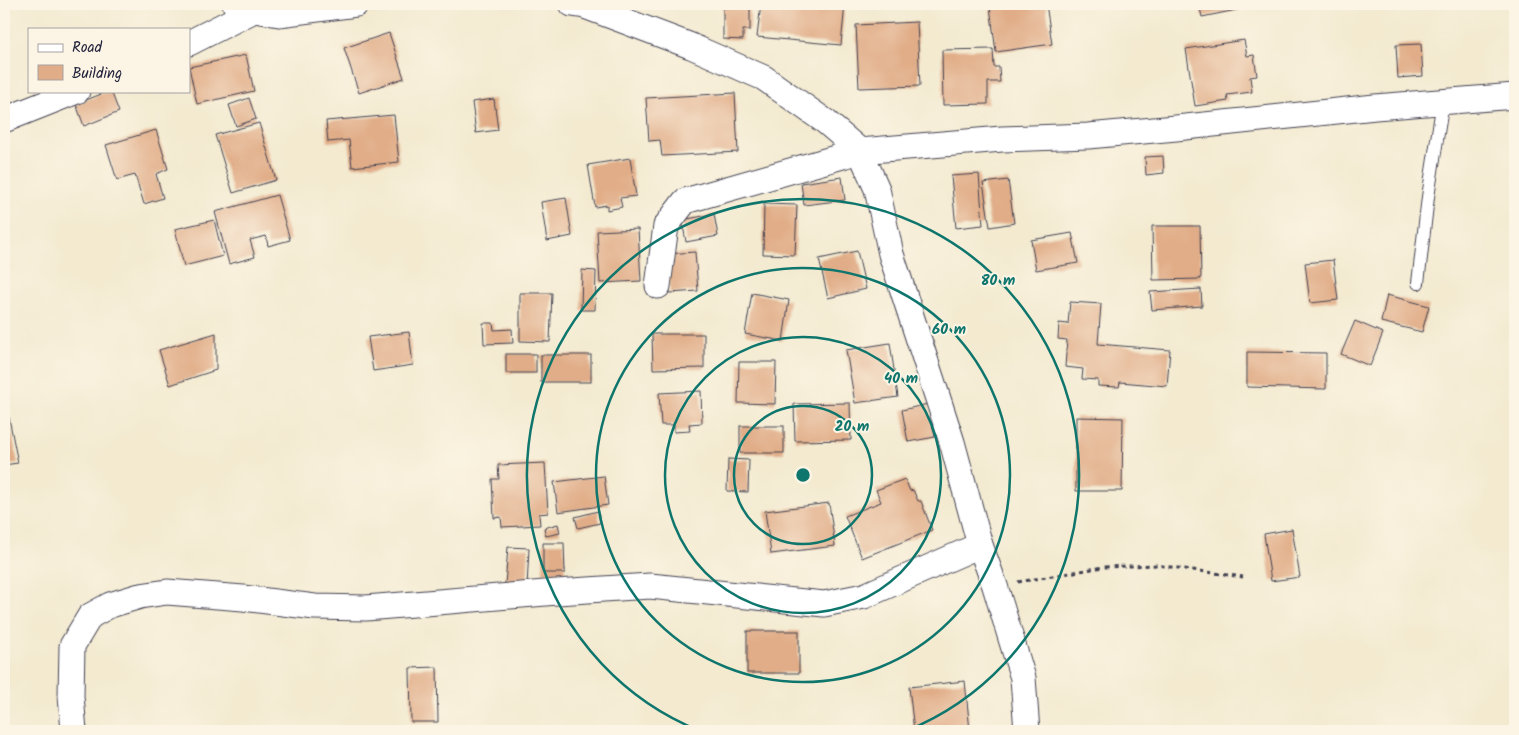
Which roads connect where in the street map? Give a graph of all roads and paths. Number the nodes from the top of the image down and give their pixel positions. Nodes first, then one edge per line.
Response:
1 (356, 4) edge
2 (572, 4) edge
3 (245, 7) edge
4 (190, 42) edge
5 (74, 92) edge
6 (1515, 96) edge
7 (1443, 102) junction
8 (4, 120) edge
9 (860, 151) junction
10 (1418, 283) dead end
11 (658, 286) dead end
12 (980, 545) junction
13 (1243, 577) dead end
14 (995, 586) junction
15 (74, 731) edge
16 (1027, 731) edge

1 - 3 street
2 - 9 street
3 - 4 street
5 - 8 street
6 - 7 street
7 - 9 street
7 - 10 lane
9 - 11 street
9 - 12 street
12 - 14 street
12 - 15 street
13 - 14 path
14 - 16 street

